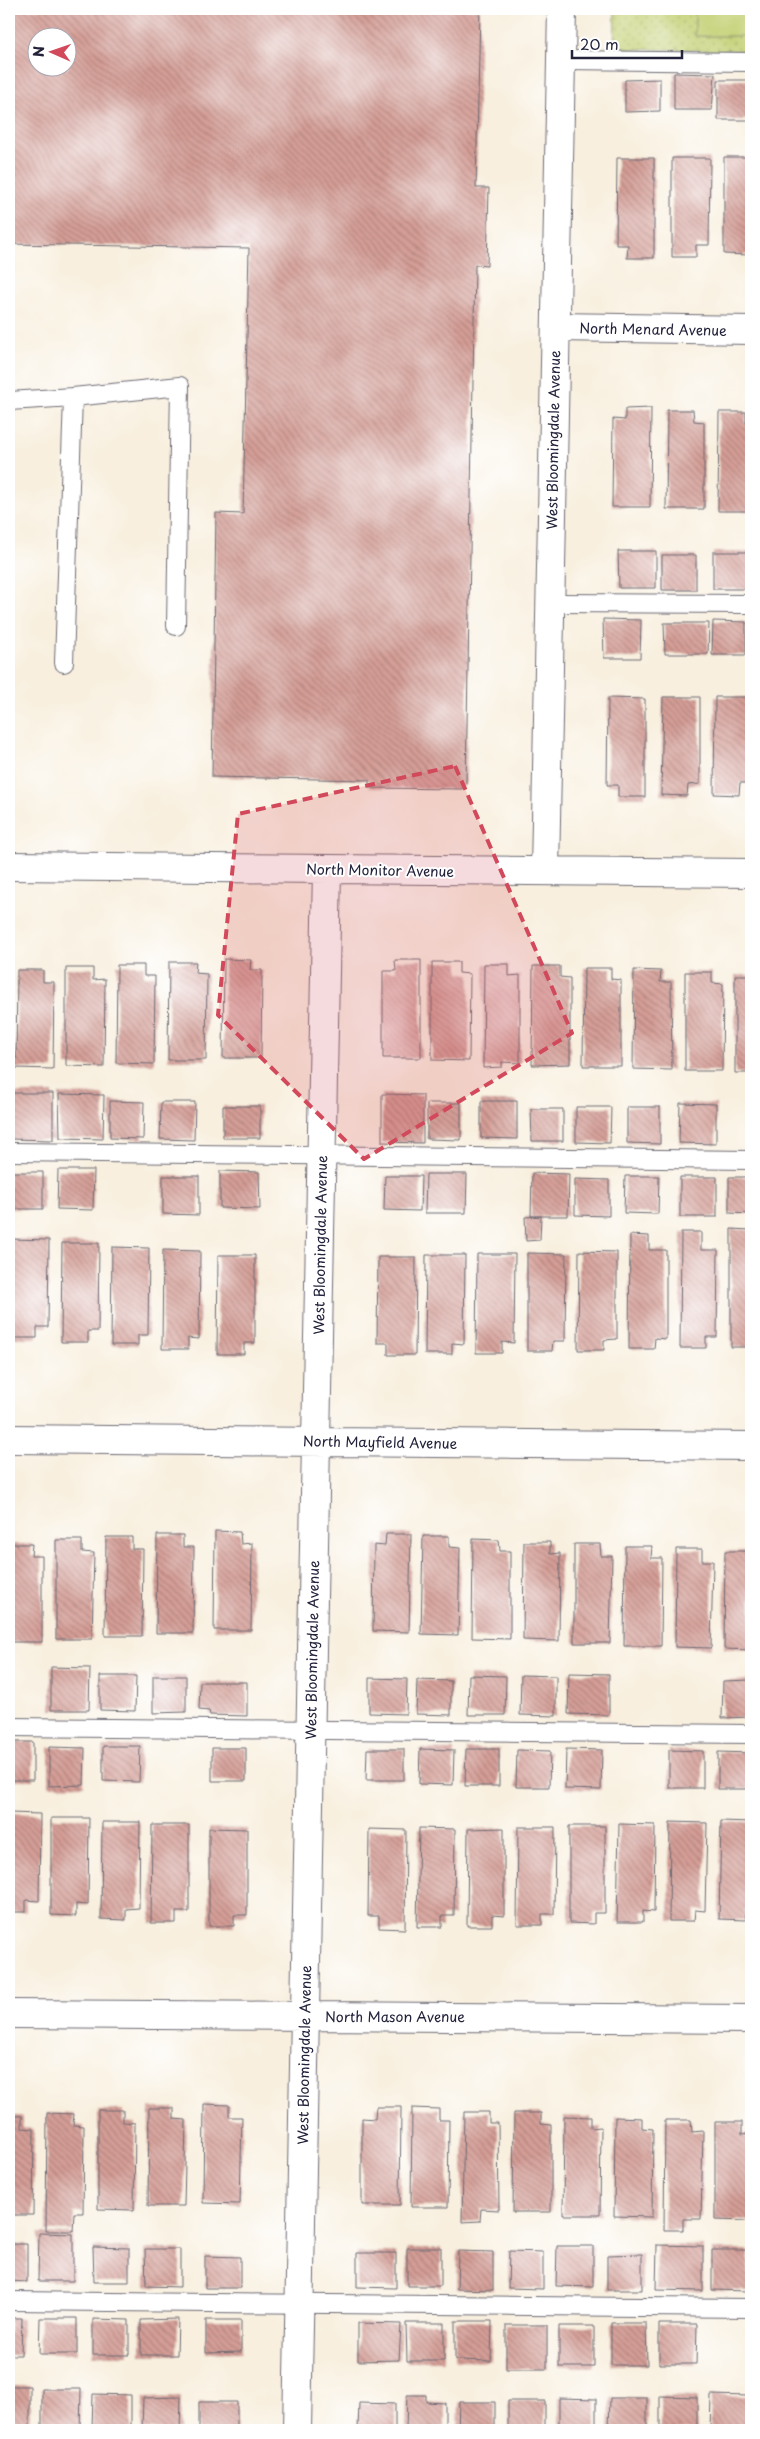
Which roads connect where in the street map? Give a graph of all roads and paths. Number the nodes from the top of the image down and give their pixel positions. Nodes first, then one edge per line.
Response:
1 (562, 9) edge
2 (561, 60) junction
3 (751, 62) edge
4 (556, 327) junction
5 (751, 330) edge
6 (73, 397) junction
7 (9, 401) edge
8 (550, 603) junction
9 (751, 604) edge
10 (176, 626) dead end
11 (64, 663) dead end
12 (9, 866) edge
13 (327, 869) junction
14 (545, 871) junction
15 (751, 874) edge
16 (9, 1152) edge
17 (321, 1156) junction
18 (751, 1160) edge
19 (9, 1439) edge
20 (316, 1442) junction
21 (751, 1446) edge
22 (9, 1727) edge
23 (310, 1730) junction
24 (751, 1734) edge
25 (9, 2014) edge
26 (305, 2016) junction
27 (751, 2019) edge
28 (9, 2301) edge
29 (299, 2304) junction
30 (751, 2308) edge
31 (297, 2430) edge

1 - 2 street, West Bloomingdale Avenue
2 - 3 lane
2 - 4 street, West Bloomingdale Avenue
4 - 5 street, North Menard Avenue
4 - 8 street, West Bloomingdale Avenue
6 - 7 lane
6 - 10 lane
6 - 11 lane
8 - 9 lane
8 - 14 street, West Bloomingdale Avenue
12 - 13 street, North Monitor Avenue
13 - 14 street, North Monitor Avenue
13 - 17 street, West Bloomingdale Avenue
14 - 15 street, North Monitor Avenue
16 - 17 lane
17 - 18 lane
17 - 20 street, West Bloomingdale Avenue
19 - 20 street, North Mayfield Avenue
20 - 21 street, North Mayfield Avenue
20 - 23 street, West Bloomingdale Avenue
22 - 23 lane
23 - 24 lane
23 - 26 street, West Bloomingdale Avenue
25 - 26 street, North Mason Avenue
26 - 27 street, North Mason Avenue
26 - 29 street, West Bloomingdale Avenue
28 - 29 lane
29 - 30 lane
29 - 31 street, West Bloomingdale Avenue

